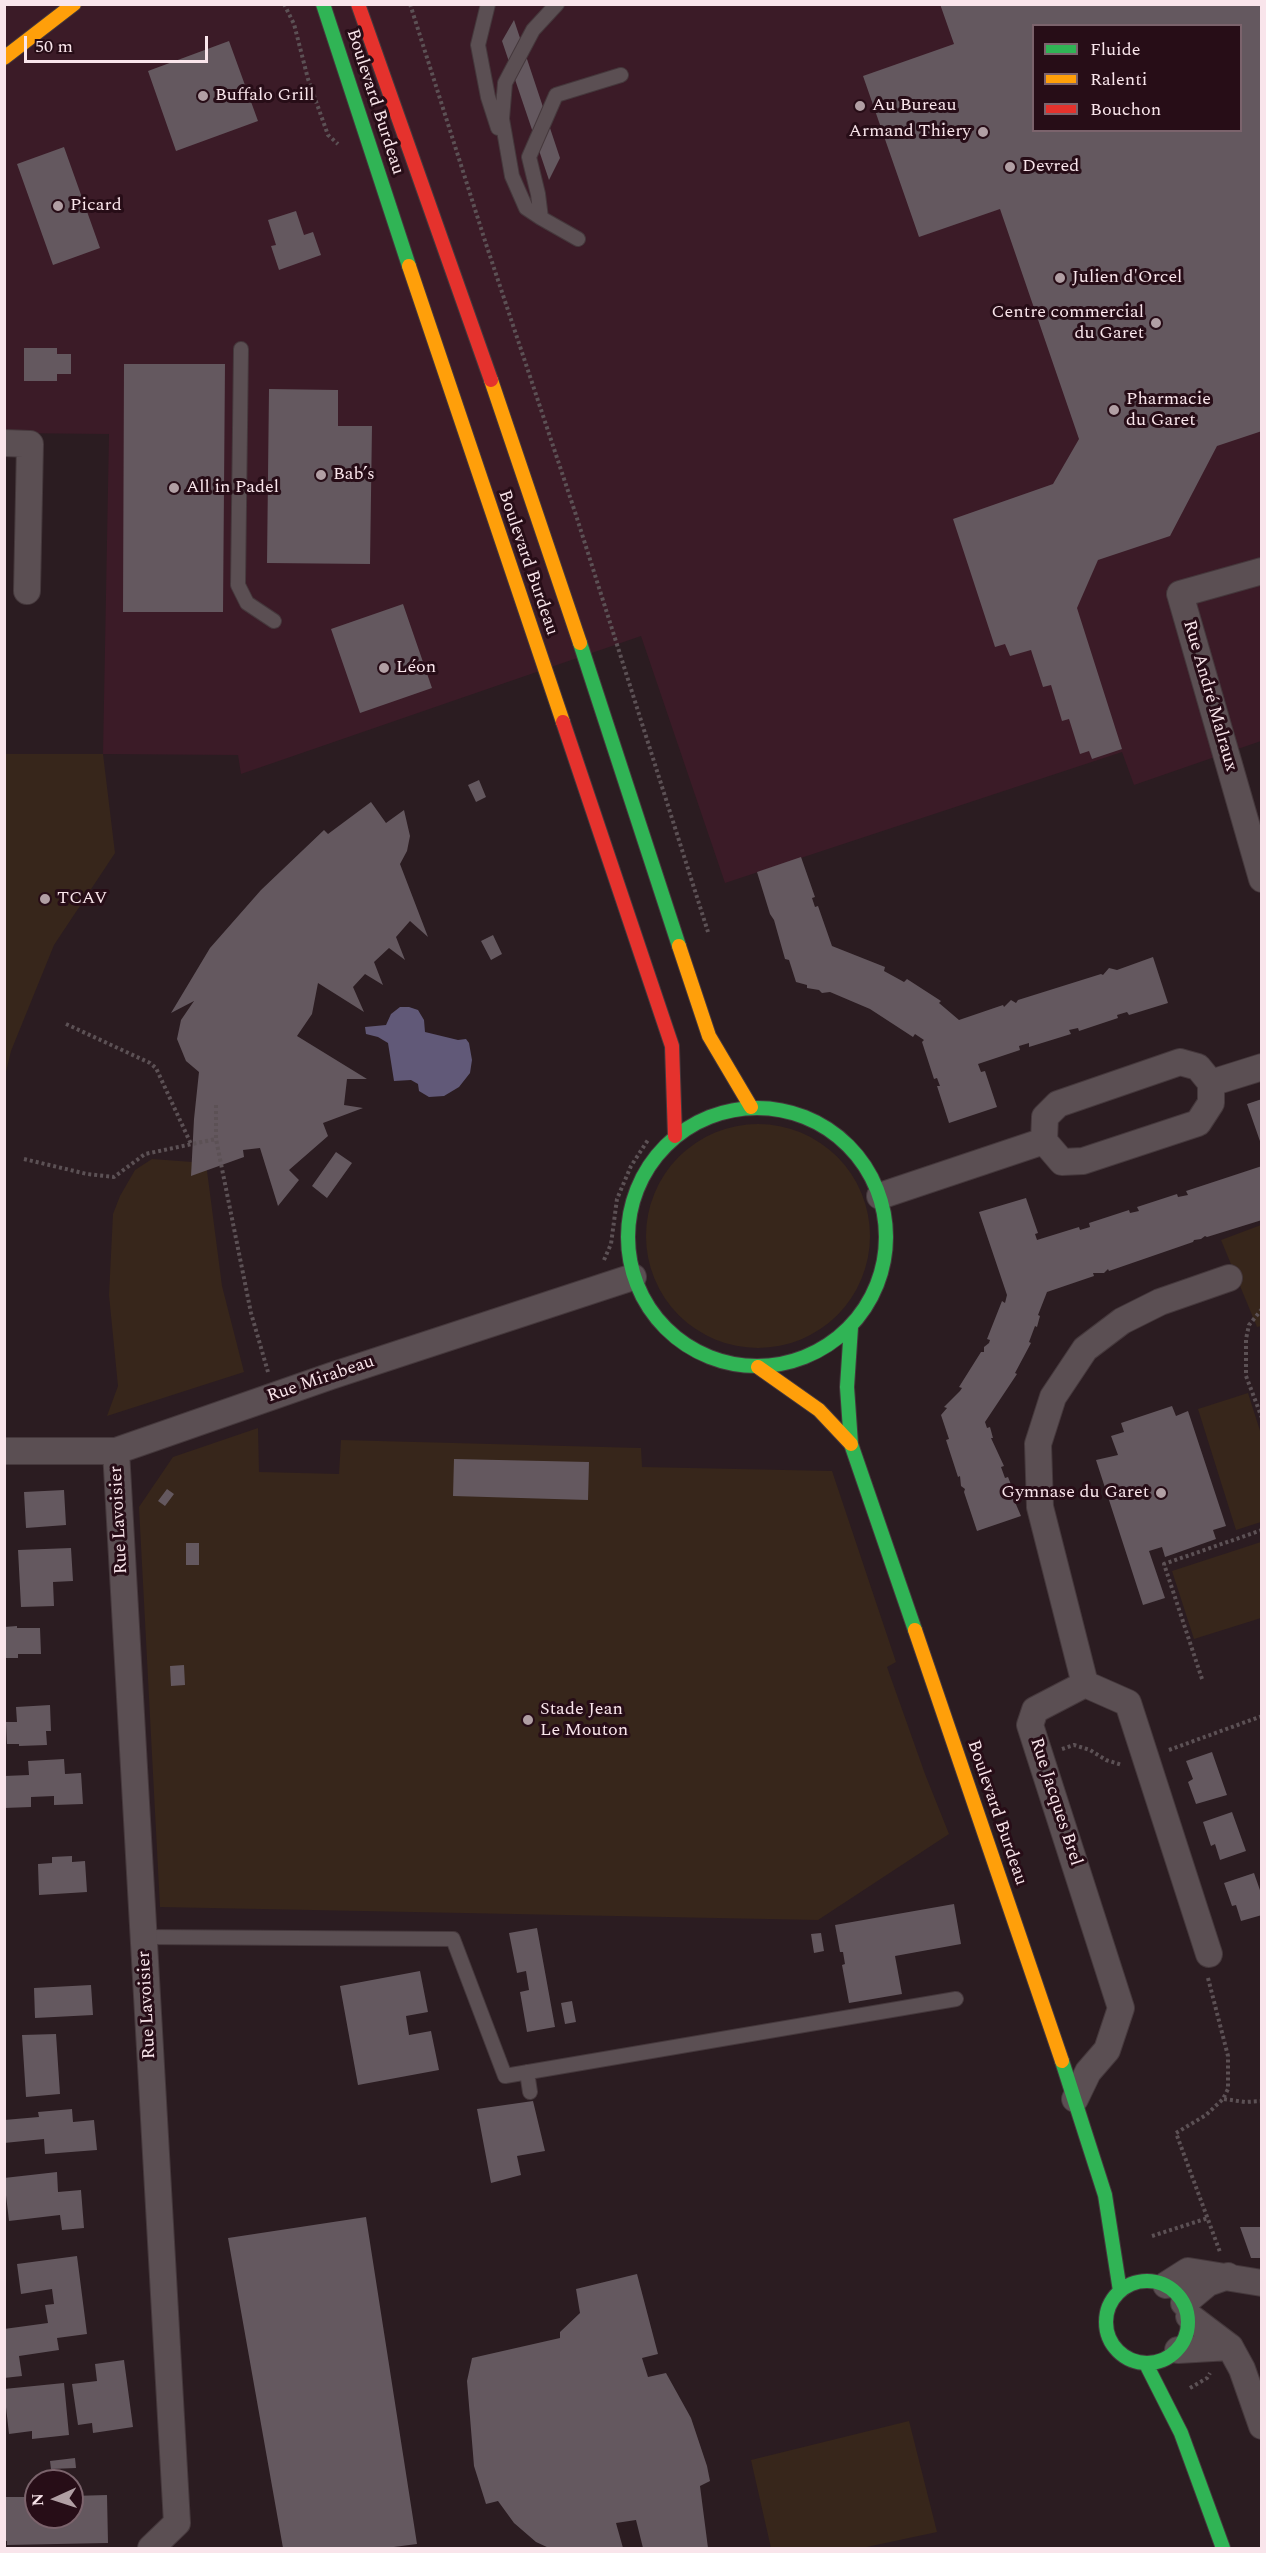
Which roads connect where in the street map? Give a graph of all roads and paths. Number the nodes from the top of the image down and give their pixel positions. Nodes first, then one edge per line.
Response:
1 (74, 4) edge
2 (323, 4) edge
3 (358, 4) edge
4 (410, 4) edge
5 (488, 4) edge
6 (557, 4) edge
7 (4, 57) edge
8 (621, 75) dead end
9 (512, 176) junction
10 (541, 218) junction
11 (578, 239) dead end
12 (241, 349) dead end
13 (4, 443) edge
14 (1262, 571) edge
15 (27, 591) dead end
16 (274, 621) dead end
17 (1262, 879) edge
18 (711, 941) dead end
19 (66, 1024) dead end
20 (1262, 1067) edge
21 (1211, 1083) junction
22 (216, 1105) dead end
23 (751, 1107) junction
24 (675, 1136) junction
25 (216, 1139) junction
26 (648, 1140) dead end
27 (1044, 1141) junction
28 (191, 1144) junction
29 (24, 1159) dead end
30 (880, 1196) junction
31 (611, 1244) dead end
32 (633, 1277) junction
33 (1229, 1278) dead end
34 (1262, 1309) edge
35 (851, 1327) junction
36 (758, 1367) junction
37 (275, 1396) junction
38 (1262, 1418) edge
39 (851, 1444) junction
40 (4, 1451) edge
41 (116, 1451) junction
42 (1262, 1530) edge
43 (1202, 1679) dead end
44 (1085, 1684) junction
45 (144, 1937) junction
46 (1209, 1954) joint
47 (956, 1999) dead end
48 (527, 2072) junction
49 (530, 2092) dead end
50 (1075, 2099) junction
51 (1223, 2099) junction
52 (1262, 2101) edge
53 (1105, 2195) junction
54 (1208, 2218) junction
55 (1126, 2234) dead end
56 (1152, 2236) dead end
57 (1226, 2268) junction
58 (1153, 2279) junction
59 (1262, 2283) edge
60 (1120, 2291) junction
61 (1186, 2309) junction
62 (1230, 2347) junction
63 (1146, 2364) junction
64 (1172, 2366) junction
65 (1211, 2371) dead end
66 (1186, 2390) dead end
67 (1262, 2426) edge
68 (1181, 2433) junction
69 (151, 2548) edge
70 (1223, 2548) edge

1 - 7 main road
2 - 24 main road, Boulevard Burdeau
3 - 23 main road, Boulevard Burdeau
4 - 18 path
5 - 9 lane
6 - 9 lane
8 - 10 lane
9 - 10 lane
10 - 11 lane
12 - 16 lane
13 - 15 street
14 - 17 street, Rue André Malraux
19 - 28 path
20 - 21 street
21 - 27 street
21 - 27 street
22 - 25 path
23 - 24 main road
23 - 30 main road
24 - 32 main road
25 - 28 path
25 - 37 path
26 - 31 path
27 - 30 street
28 - 29 path
30 - 35 main road
32 - 36 main road
32 - 37 street, Rue Mirabeau
33 - 44 street
34 - 38 path
35 - 36 main road
35 - 39 main road, Boulevard Burdeau
36 - 39 main road, Boulevard Burdeau
37 - 41 street, Rue Mirabeau
39 - 50 main road, Boulevard Burdeau
40 - 41 street, Rue Mirabeau
41 - 45 street, Rue Lavoisier
42 - 43 path
44 - 46 street
44 - 50 street, Rue Jacques Brel
45 - 48 lane
45 - 69 street, Rue Lavoisier
46 - 51 path
47 - 48 lane
48 - 49 lane
50 - 53 main road, Boulevard Burdeau
51 - 52 path
51 - 54 path
53 - 55 main road, Boulevard Burdeau
53 - 60 main road, Boulevard Burdeau
54 - 56 path
54 - 57 path
57 - 58 street
57 - 59 street
57 - 61 street
58 - 60 main road
58 - 61 main road
60 - 63 main road
61 - 62 street
61 - 64 main road
62 - 64 street
62 - 67 street
63 - 64 main road
63 - 68 main road
64 - 68 main road
65 - 66 path
68 - 70 main road

